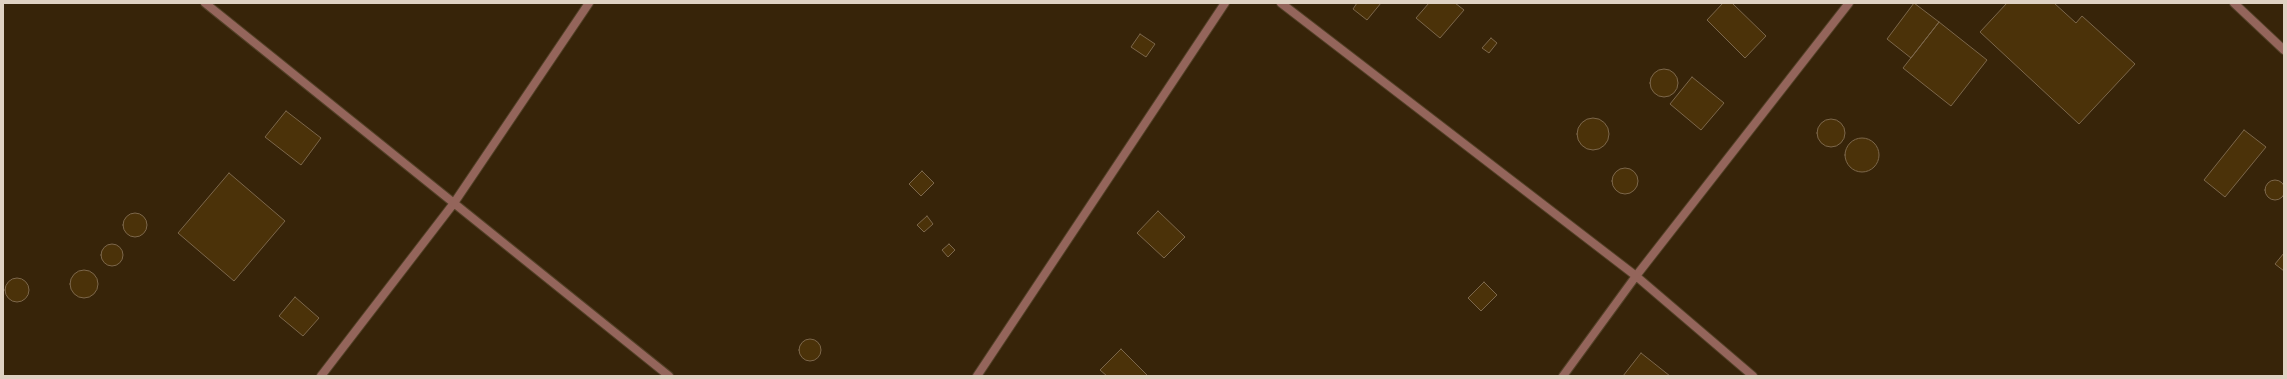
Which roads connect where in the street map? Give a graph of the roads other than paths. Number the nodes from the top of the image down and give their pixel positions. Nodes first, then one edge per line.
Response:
1 (204, 3) edge
2 (589, 3) edge
3 (1224, 3) edge
4 (1281, 3) edge
5 (1849, 3) edge
6 (2234, 3) edge
7 (2284, 50) edge
8 (454, 203) junction
9 (1636, 276) junction
10 (320, 376) edge
11 (669, 376) edge
12 (977, 376) edge
13 (1563, 376) edge
14 (1753, 376) edge

1 - 8 street
2 - 8 street
3 - 12 street
4 - 9 street
5 - 9 street
6 - 7 street
8 - 10 street
8 - 11 street
9 - 13 street
9 - 14 street

